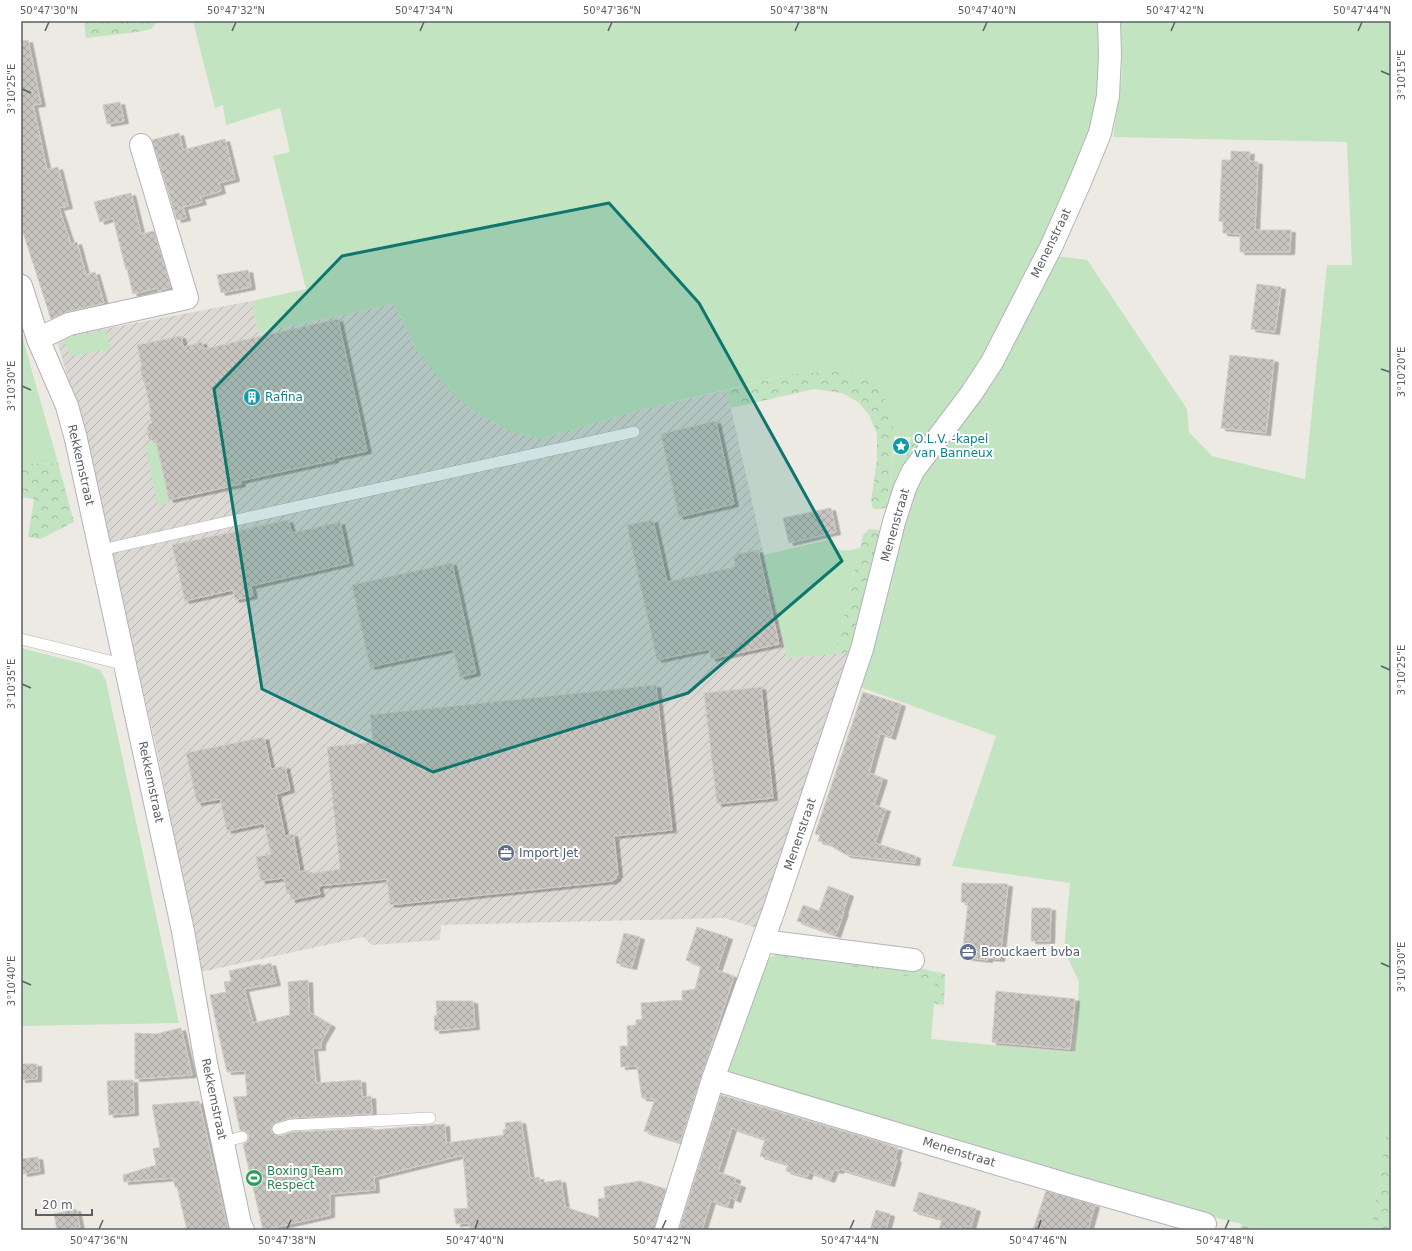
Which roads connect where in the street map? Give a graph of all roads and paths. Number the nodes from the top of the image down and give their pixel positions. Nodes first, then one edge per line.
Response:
1 (1109, 21) edge
2 (141, 145) dead end
3 (21, 286) edge
4 (38, 339) junction
5 (634, 432) dead end
6 (101, 550) junction
7 (21, 639) edge
8 (126, 665) junction
9 (763, 941) junction
10 (913, 960) dead end
11 (713, 1079) junction
12 (430, 1118) dead end
13 (278, 1129) dead end
14 (1205, 1224) dead end
15 (243, 1230) edge
16 (666, 1230) edge

1 - 9 street, Menenstraat
2 - 4 street
3 - 4 street, Rekkemstraat
4 - 6 street, Rekkemstraat
5 - 6 lane
6 - 8 street, Rekkemstraat
7 - 8 lane
8 - 15 street, Rekkemstraat
9 - 10 street
9 - 11 street, Menenstraat
11 - 14 street, Menenstraat
11 - 16 street, Menenstraat
12 - 13 lane

